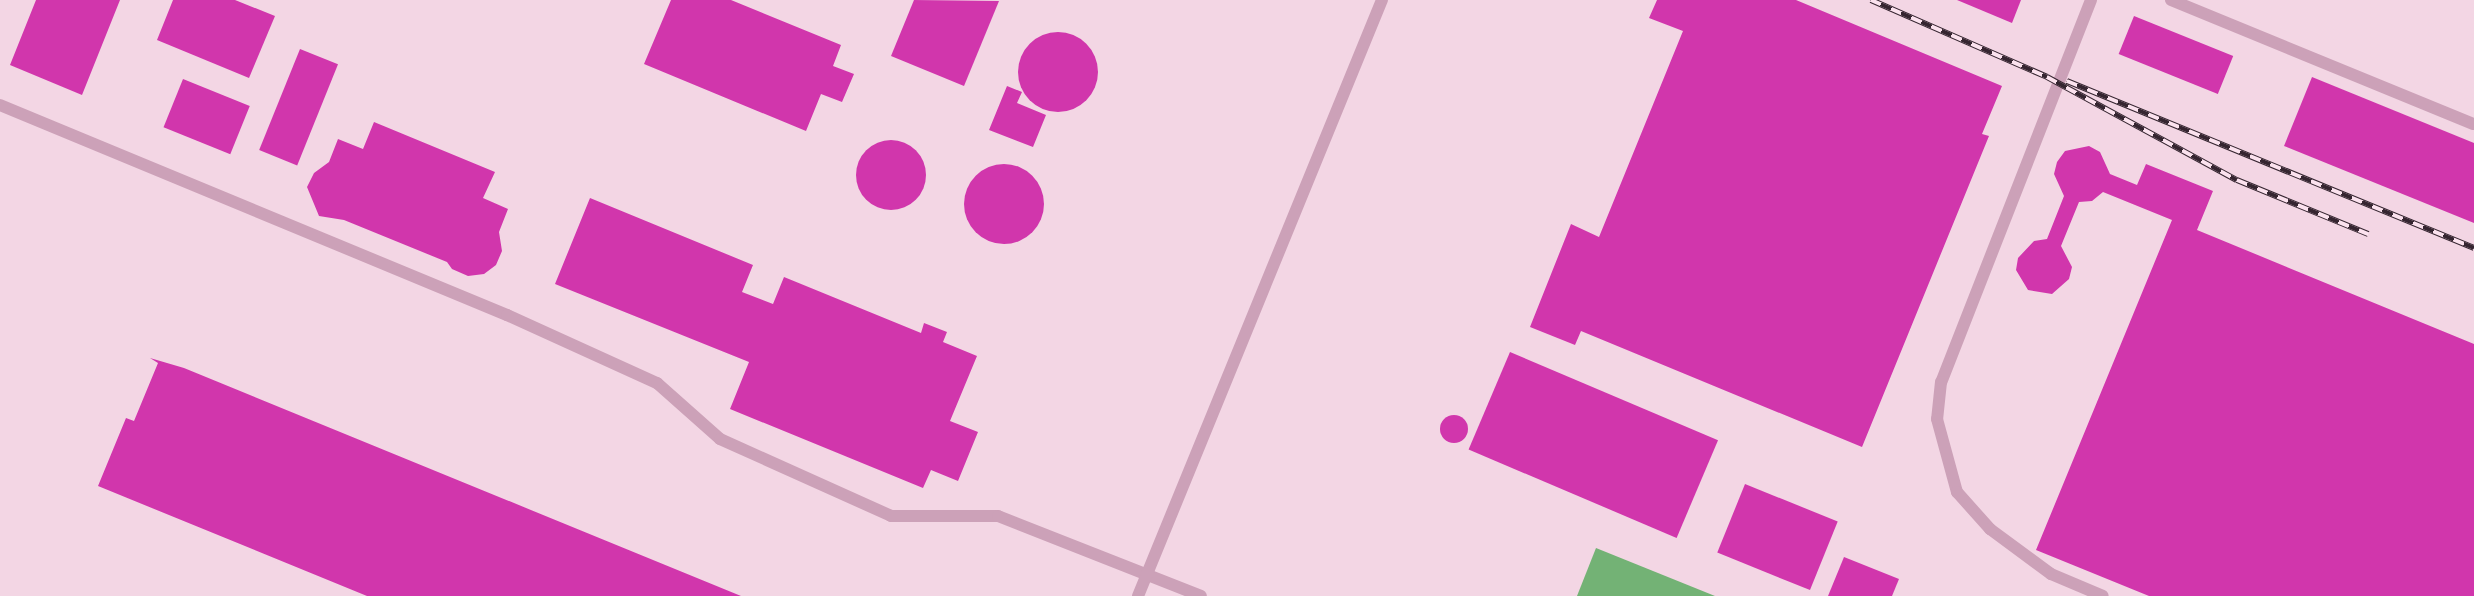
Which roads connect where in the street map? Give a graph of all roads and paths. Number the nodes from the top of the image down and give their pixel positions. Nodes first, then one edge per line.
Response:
1 (1382, 0) edge
2 (2091, 0) edge
3 (2171, 0) edge
4 (0, 105) edge
5 (2474, 124) edge
6 (1148, 573) junction
7 (1138, 596) edge
8 (1201, 596) edge
9 (2103, 596) edge

1 - 6 lane
2 - 9 lane
3 - 5 lane
4 - 6 lane
6 - 7 lane
6 - 8 lane

